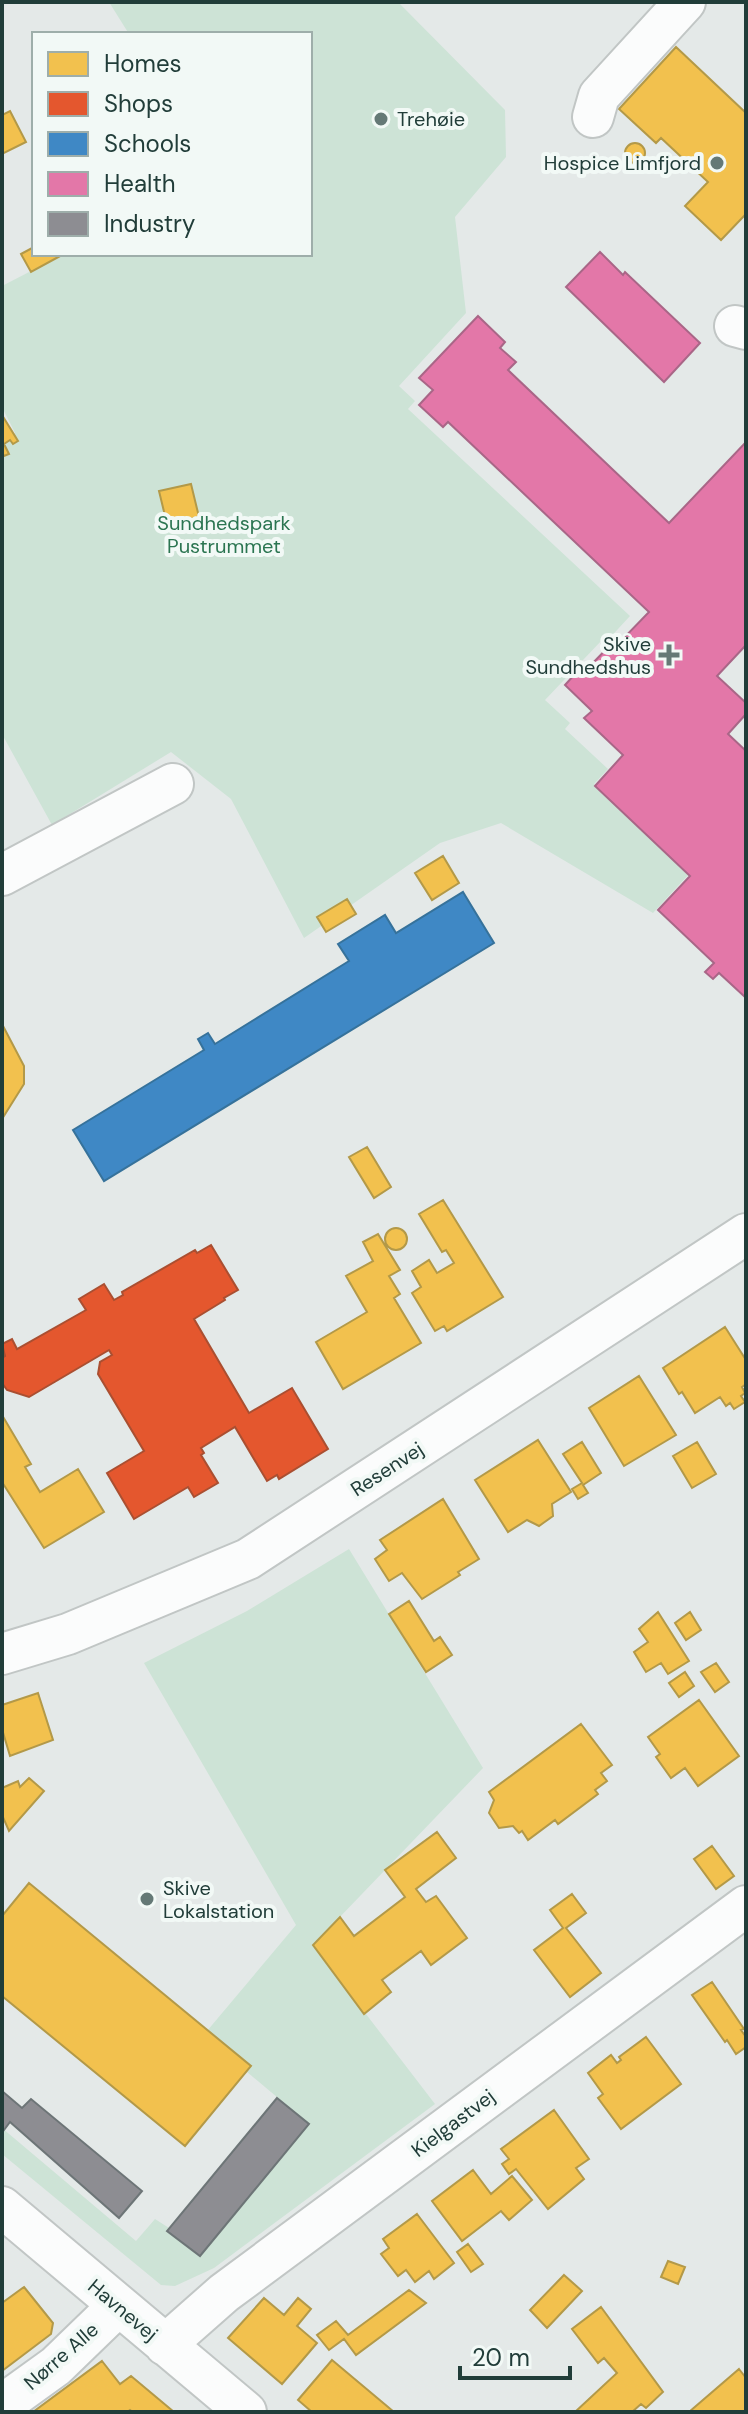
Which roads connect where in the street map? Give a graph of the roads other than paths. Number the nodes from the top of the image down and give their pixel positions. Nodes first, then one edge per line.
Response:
1 (685, 2) edge
2 (593, 117) dead end
3 (173, 784) dead end
4 (2, 875) edge
5 (746, 1234) edge
6 (2, 1654) edge
7 (746, 1906) edge
8 (2, 2207) edge
9 (118, 2306) junction
10 (165, 2345) junction
11 (2, 2405) edge
12 (246, 2412) edge

1 - 2 street
3 - 4 street
5 - 6 street, Resenvej
7 - 10 street, Kielgastvej
8 - 9 street, Havnevej
9 - 10 street, Havnevej
9 - 11 street, Nørre Alle
10 - 12 street, Havnevej

